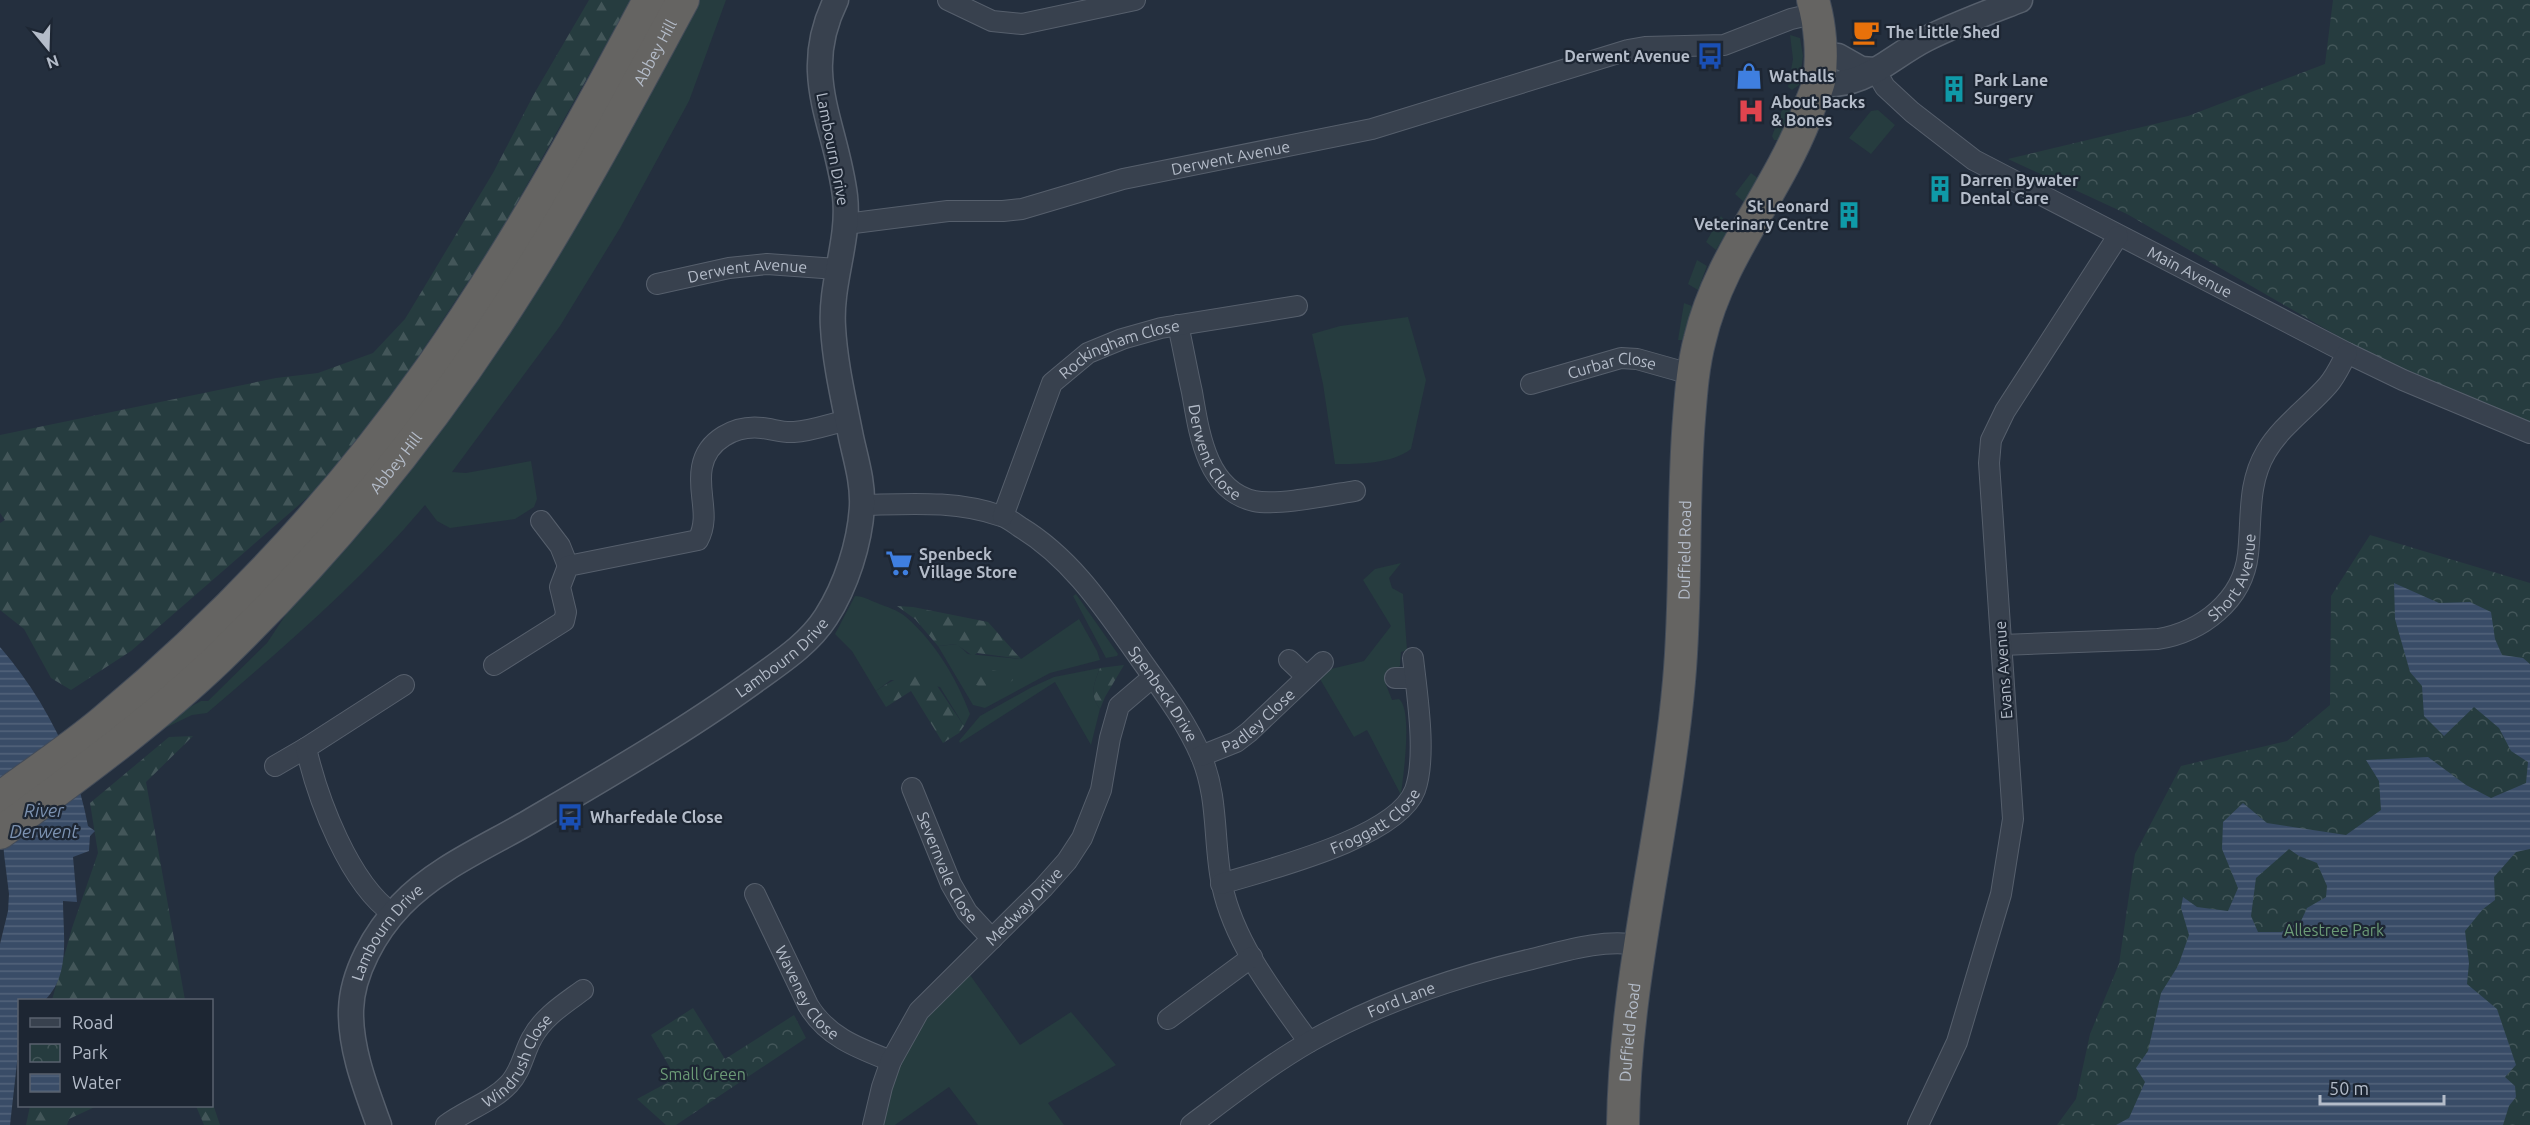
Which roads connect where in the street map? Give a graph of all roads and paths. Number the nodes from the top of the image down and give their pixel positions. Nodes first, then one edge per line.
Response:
1 (649, 0) edge
2 (683, 0) edge
3 (836, 0) edge
4 (948, 0) edge
5 (1135, 0) edge
6 (2020, 0) edge
7 (1815, 6) edge
8 (1819, 70) junction
9 (1875, 70) junction
10 (846, 224) junction
11 (2118, 236) junction
12 (837, 269) junction
13 (657, 284) dead end
14 (1297, 306) dead end
15 (1178, 325) junction
16 (2347, 353) junction
17 (1694, 375) junction
18 (1531, 384) dead end
19 (848, 420) junction
20 (2530, 433) edge
21 (1355, 491) dead end
22 (862, 505) junction
23 (1003, 516) junction
24 (541, 521) dead end
25 (568, 566) junction
26 (2002, 645) junction
27 (1413, 658) dead end
28 (1289, 660) dead end
29 (1323, 662) dead end
30 (494, 665) dead end
31 (1153, 677) junction
32 (1307, 677) junction
33 (1395, 678) dead end
34 (1415, 678) junction
35 (404, 685) dead end
36 (94, 746) junction
37 (306, 748) junction
38 (1201, 756) junction
39 (276, 766) dead end
40 (912, 788) dead end
41 (0, 798) edge
42 (0, 833) edge
43 (1221, 884) junction
44 (755, 894) dead end
45 (393, 914) junction
46 (992, 939) junction
47 (1639, 945) junction
48 (1252, 957) junction
49 (583, 990) dead end
50 (1168, 1019) dead end
51 (1309, 1042) junction
52 (891, 1061) junction
53 (379, 1125) edge
54 (446, 1125) edge
55 (873, 1125) edge
56 (1191, 1125) edge
57 (1623, 1125) edge
58 (1918, 1125) edge

1 - 36 highway, Abbey Hill
2 - 36 highway, Abbey Hill
3 - 10 street, Lambourn Drive
4 - 5 street
6 - 9 street
7 - 8 highway, Duffield Road
7 - 10 street, Derwent Avenue
8 - 9 street
8 - 17 highway, Duffield Road
9 - 11 street, Main Avenue
10 - 12 street, Lambourn Drive
11 - 16 street, Main Avenue
11 - 26 street, Evans Avenue
12 - 13 street, Derwent Avenue
12 - 19 street, Lambourn Drive
14 - 15 street, Rockingham Close
15 - 21 street, Derwent Close
15 - 23 street, Rockingham Close
16 - 20 street, Main Avenue
16 - 26 street, Short Avenue
17 - 18 street, Curbar Close
17 - 47 highway, Duffield Road
19 - 22 street, Lambourn Drive
19 - 25 street
22 - 23 street, Spenbeck Drive
22 - 45 street, Lambourn Drive
23 - 31 street, Spenbeck Drive
24 - 25 street
25 - 30 street
26 - 58 street, Evans Avenue
27 - 34 street, Froggatt Close
28 - 32 street, Padley Close
29 - 32 street, Padley Close
31 - 38 street, Spenbeck Drive
31 - 46 street, Medway Drive
32 - 38 street, Padley Close
33 - 34 street
34 - 43 street, Froggatt Close
35 - 37 street
36 - 41 highway, Abbey Hill
36 - 42 highway, Abbey Hill
37 - 39 street
37 - 45 street
38 - 43 street, Spenbeck Drive
40 - 46 street, Severnvale Close
43 - 48 street, Spenbeck Drive
44 - 52 street, Waveney Close
45 - 53 street, Lambourn Drive
46 - 52 street, Medway Drive
47 - 51 street, Ford Lane
47 - 57 highway, Duffield Road
48 - 50 street
48 - 51 street, Spenbeck Drive
49 - 54 street, Windrush Close
51 - 56 street, Ford Lane
52 - 55 street, Medway Drive

